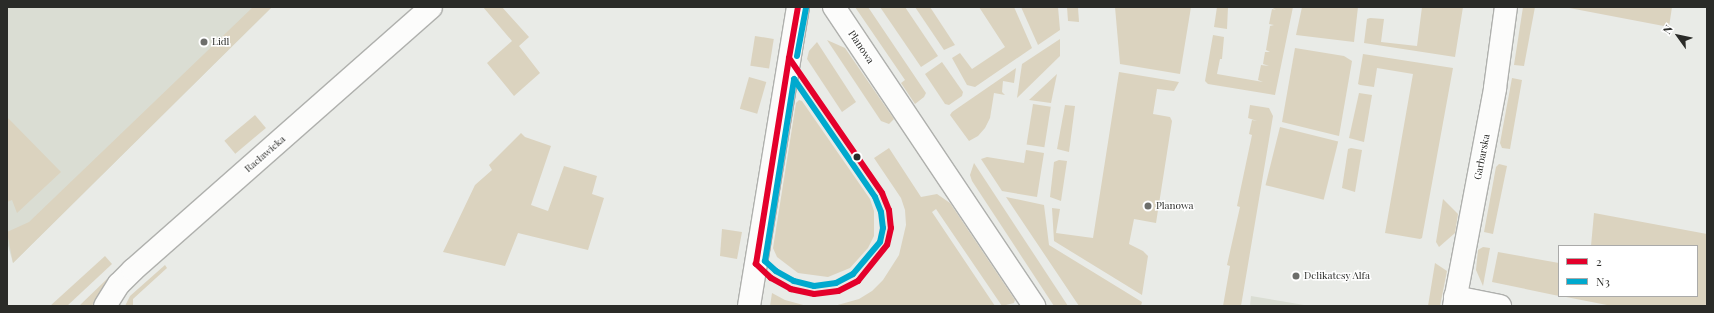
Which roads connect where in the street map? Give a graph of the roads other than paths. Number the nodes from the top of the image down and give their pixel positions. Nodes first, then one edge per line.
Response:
1 (431, 7) edge
2 (798, 7) edge
3 (834, 7) edge
4 (1506, 7) edge
5 (1454, 302) edge
6 (105, 306) edge
7 (749, 306) edge
8 (1034, 306) edge
9 (1500, 306) edge

1 - 6 street, Racławicka
2 - 7 street
3 - 8 street, Planowa
4 - 5 street, Garbarska
5 - 9 street

